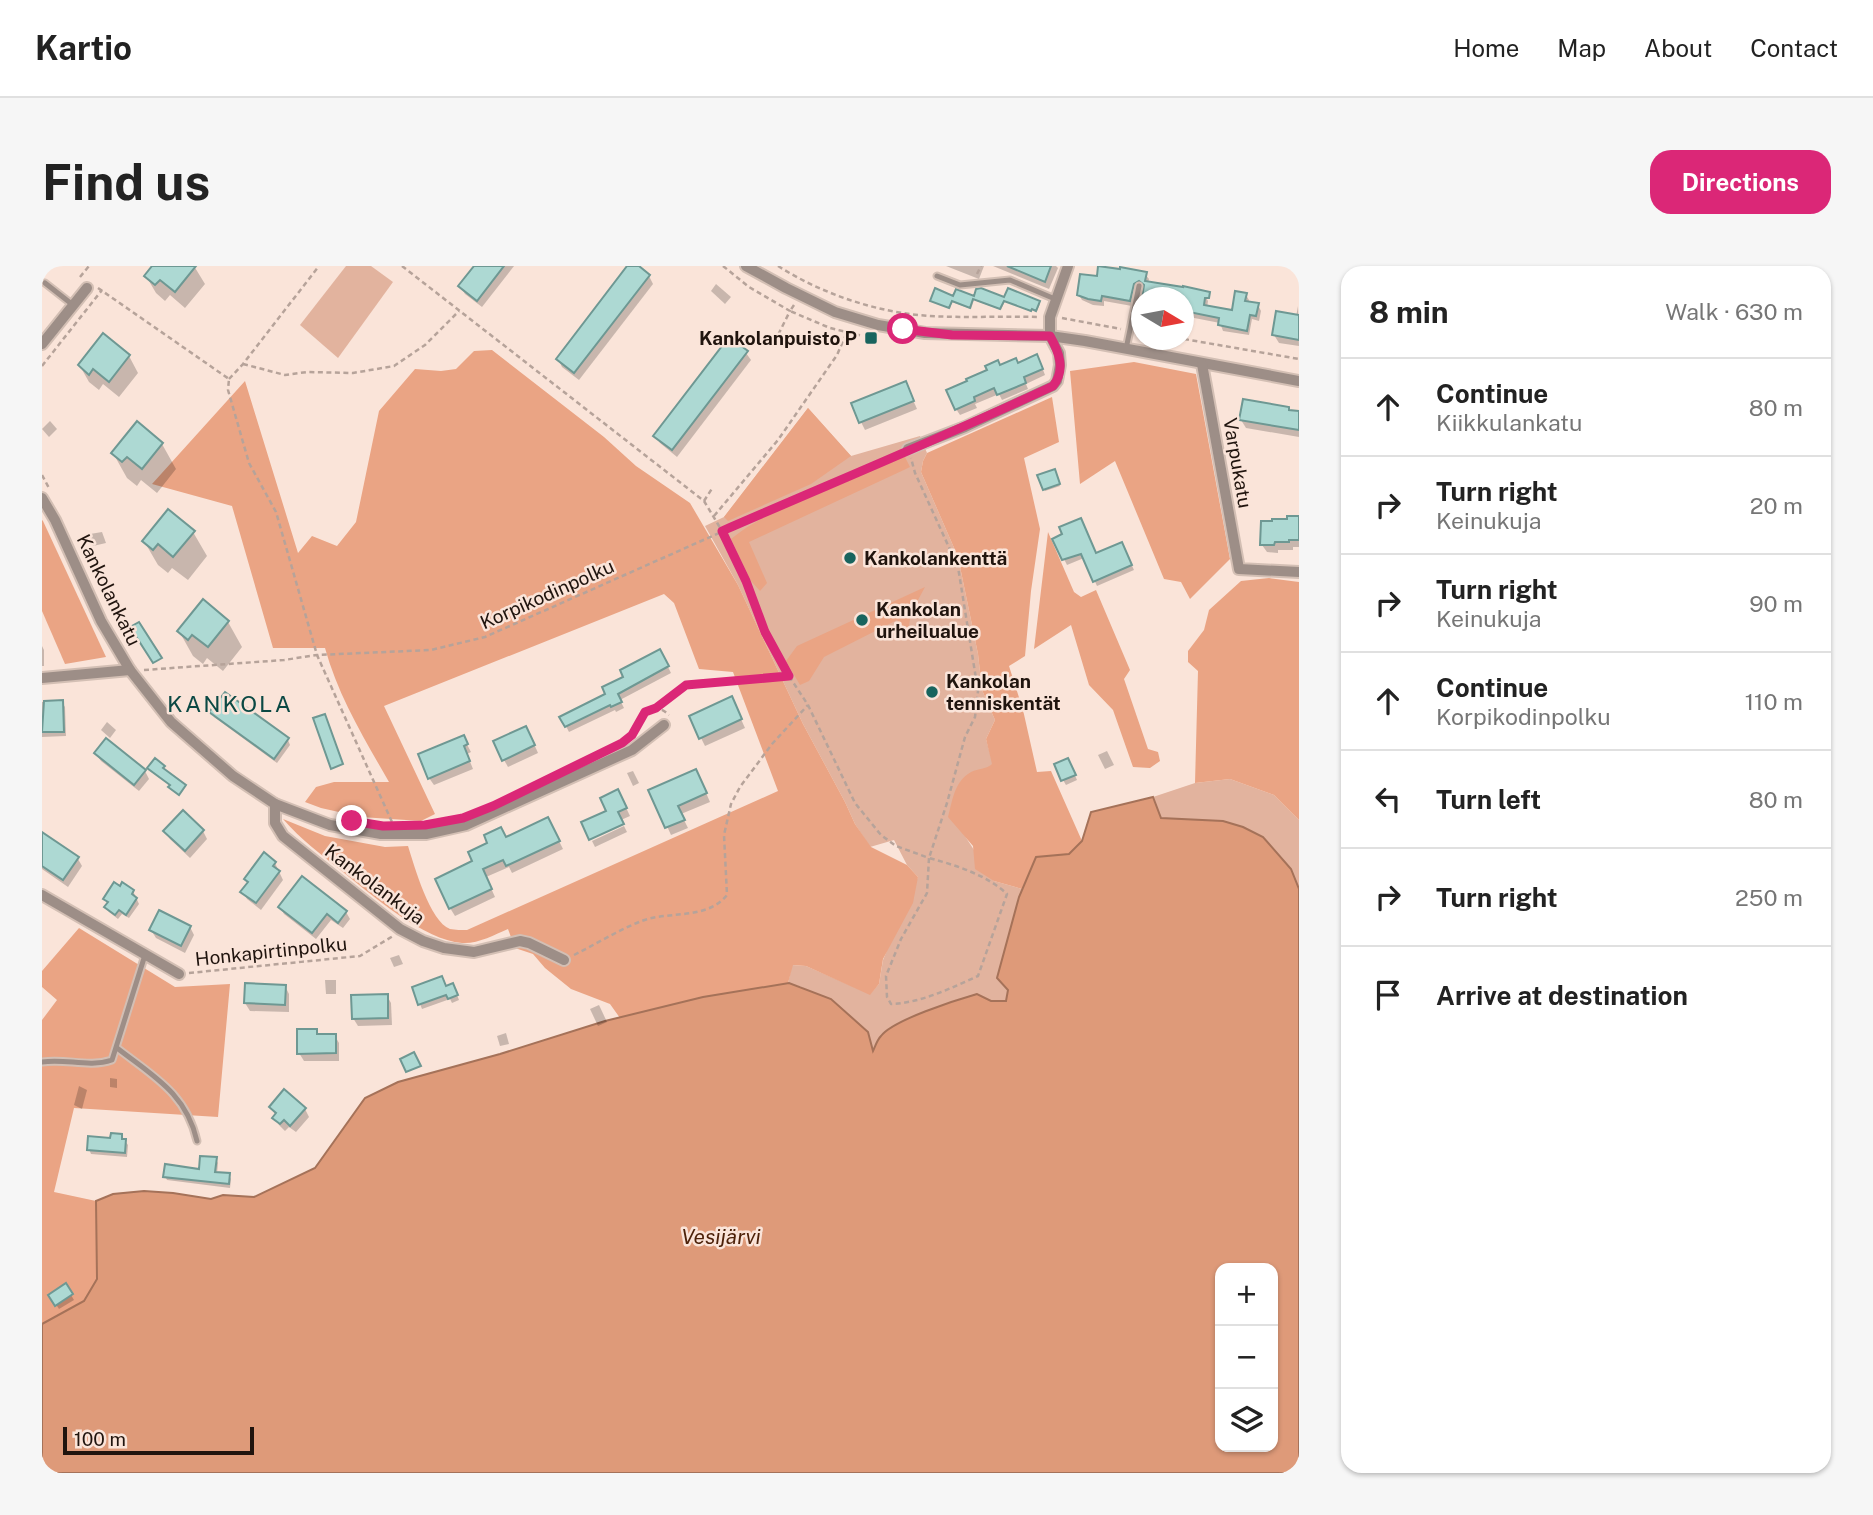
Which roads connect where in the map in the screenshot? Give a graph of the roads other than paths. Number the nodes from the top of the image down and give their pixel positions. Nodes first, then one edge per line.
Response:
1 (746, 266) edge
2 (1068, 266) edge
3 (937, 276) dead end
4 (45, 283) dead end
5 (91, 285) road end
6 (1139, 286) dead end
7 (1055, 299) junction
8 (73, 305) junction
9 (1050, 336) junction
10 (42, 344) edge
11 (1126, 349) junction
12 (1202, 364) junction
13 (1299, 381) edge
14 (908, 449) road end
15 (42, 498) edge
16 (1299, 572) edge
17 (135, 670) junction
18 (42, 678) edge
19 (669, 722) road end
20 (275, 804) junction
21 (42, 895) edge
22 (145, 955) junction
23 (564, 960) road end
24 (179, 974) road end
25 (117, 1048) junction
26 (42, 1062) edge
27 (197, 1140) dead end

1 - 9 street
2 - 7 street
3 - 7 lane
4 - 8 lane
5 - 8 street
6 - 11 lane
7 - 9 street
8 - 10 street
9 - 11 street
9 - 14 street
11 - 12 street
12 - 13 street
12 - 16 street, Varpukatu
15 - 17 street, Kankolankatu
17 - 18 street
17 - 20 street, Kankolankatu
19 - 20 street, Kankolankatu
20 - 23 street, Kankolankuja
21 - 22 street
22 - 24 street
22 - 25 lane
25 - 26 lane
25 - 27 lane

